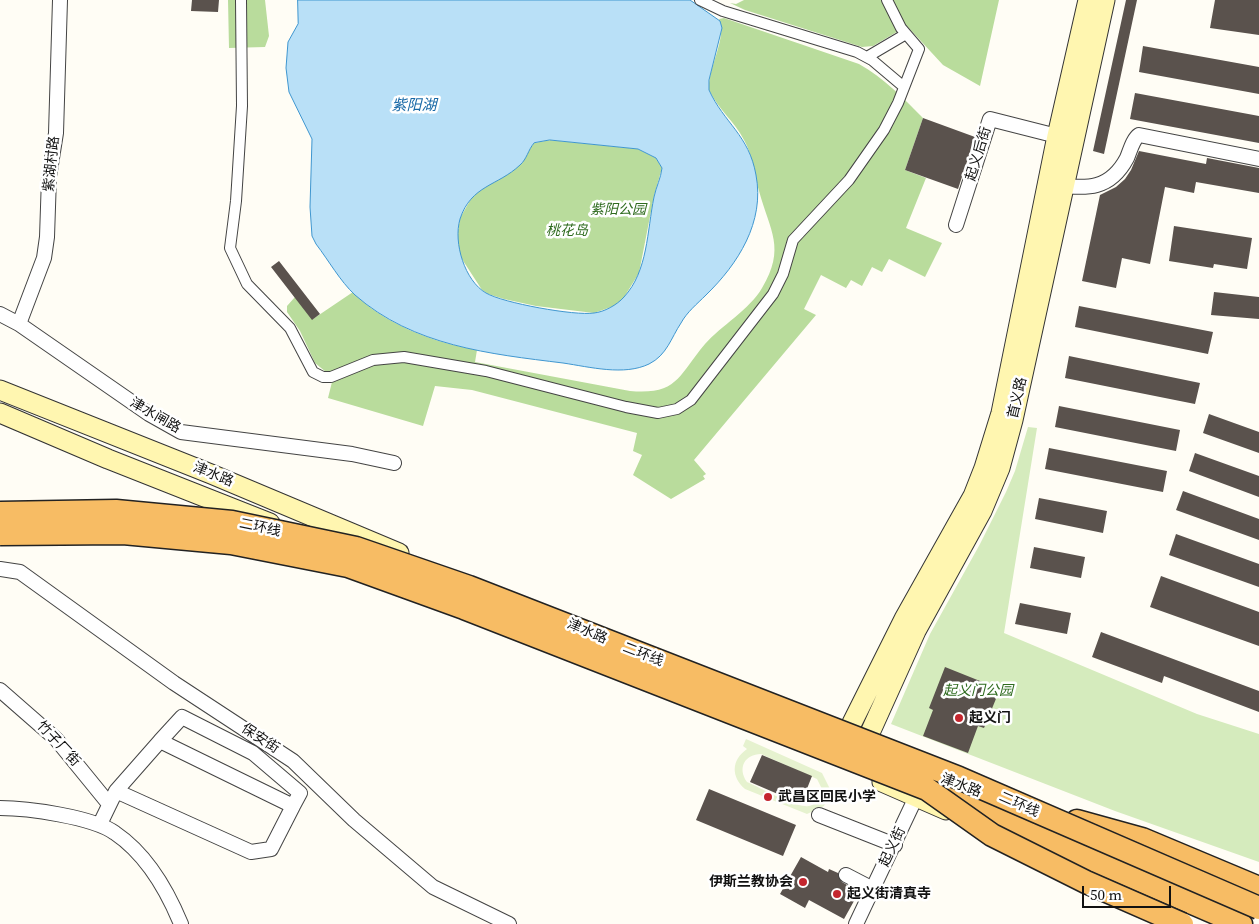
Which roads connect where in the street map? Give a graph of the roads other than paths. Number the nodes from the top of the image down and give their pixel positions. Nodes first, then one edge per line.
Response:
1 (60, 0) edge
2 (241, 0) edge
3 (700, 0) edge
4 (887, 0) edge
5 (1088, 0) edge
6 (1105, 0) edge
7 (906, 34) junction
8 (867, 57) junction
9 (904, 87) junction
10 (1057, 136) junction
11 (1259, 159) edge
12 (1056, 185) junction
13 (956, 225) dead end
14 (0, 314) edge
15 (19, 324) junction
16 (0, 390) edge
17 (0, 413) edge
18 (394, 463) dead end
19 (0, 513) edge
20 (0, 534) edge
21 (0, 569) edge
22 (0, 690) edge
23 (843, 739) junction
24 (160, 741) junction
25 (864, 748) junction
26 (832, 761) junction
27 (852, 769) junction
28 (116, 792) junction
29 (921, 793) junction
30 (109, 804) junction
31 (1018, 805) junction
32 (293, 806) junction
33 (0, 808) edge
34 (819, 815) dead end
35 (100, 824) junction
36 (894, 845) junction
37 (846, 875) dead end
38 (1259, 888) edge
39 (873, 889) junction
40 (1259, 903) edge
41 (1259, 908) edge
42 (181, 924) edge
43 (510, 924) edge
44 (856, 924) edge
45 (1182, 924) edge
46 (1218, 924) edge
47 (1240, 924) edge

1 - 15 street, 紫湖村路
2 - 9 street
3 - 8 street
4 - 7 street
5 - 10 main road, 首义路
6 - 12 main road, 首义路
7 - 8 street
7 - 9 street
8 - 9 street
10 - 12 main road, 首义路
10 - 13 street, 起义后街
11 - 12 street
12 - 23 main road, 首义路
12 - 25 main road, 首义路
14 - 15 street, 津水闸路
15 - 18 street, 津水闸路
16 - 23 main road, 津水路
17 - 26 main road, 津水路
19 - 31 highway, 二环线, bridge
20 - 29 highway, 二环线, bridge
21 - 43 street, 保安街
22 - 30 street, 竹子厂街
23 - 25 main road, 津水路
23 - 26 main road, 首义路
24 - 28 street
24 - 32 street
24 - 32 street
25 - 27 main road, 首义路
25 - 40 main road, 津水路
26 - 27 main road, 津水路
27 - 29 main road, 津水路
28 - 30 street
28 - 32 street
29 - 36 street, 起义街
29 - 45 highway, bridge
29 - 46 main road, 津水路
29 - 47 highway, 二环线, bridge
30 - 35 street
31 - 38 highway, bridge
31 - 41 highway, 二环线, bridge
33 - 35 street
34 - 36 street
35 - 42 street
36 - 39 street, 起义街
37 - 39 street
39 - 44 street, 起义街

